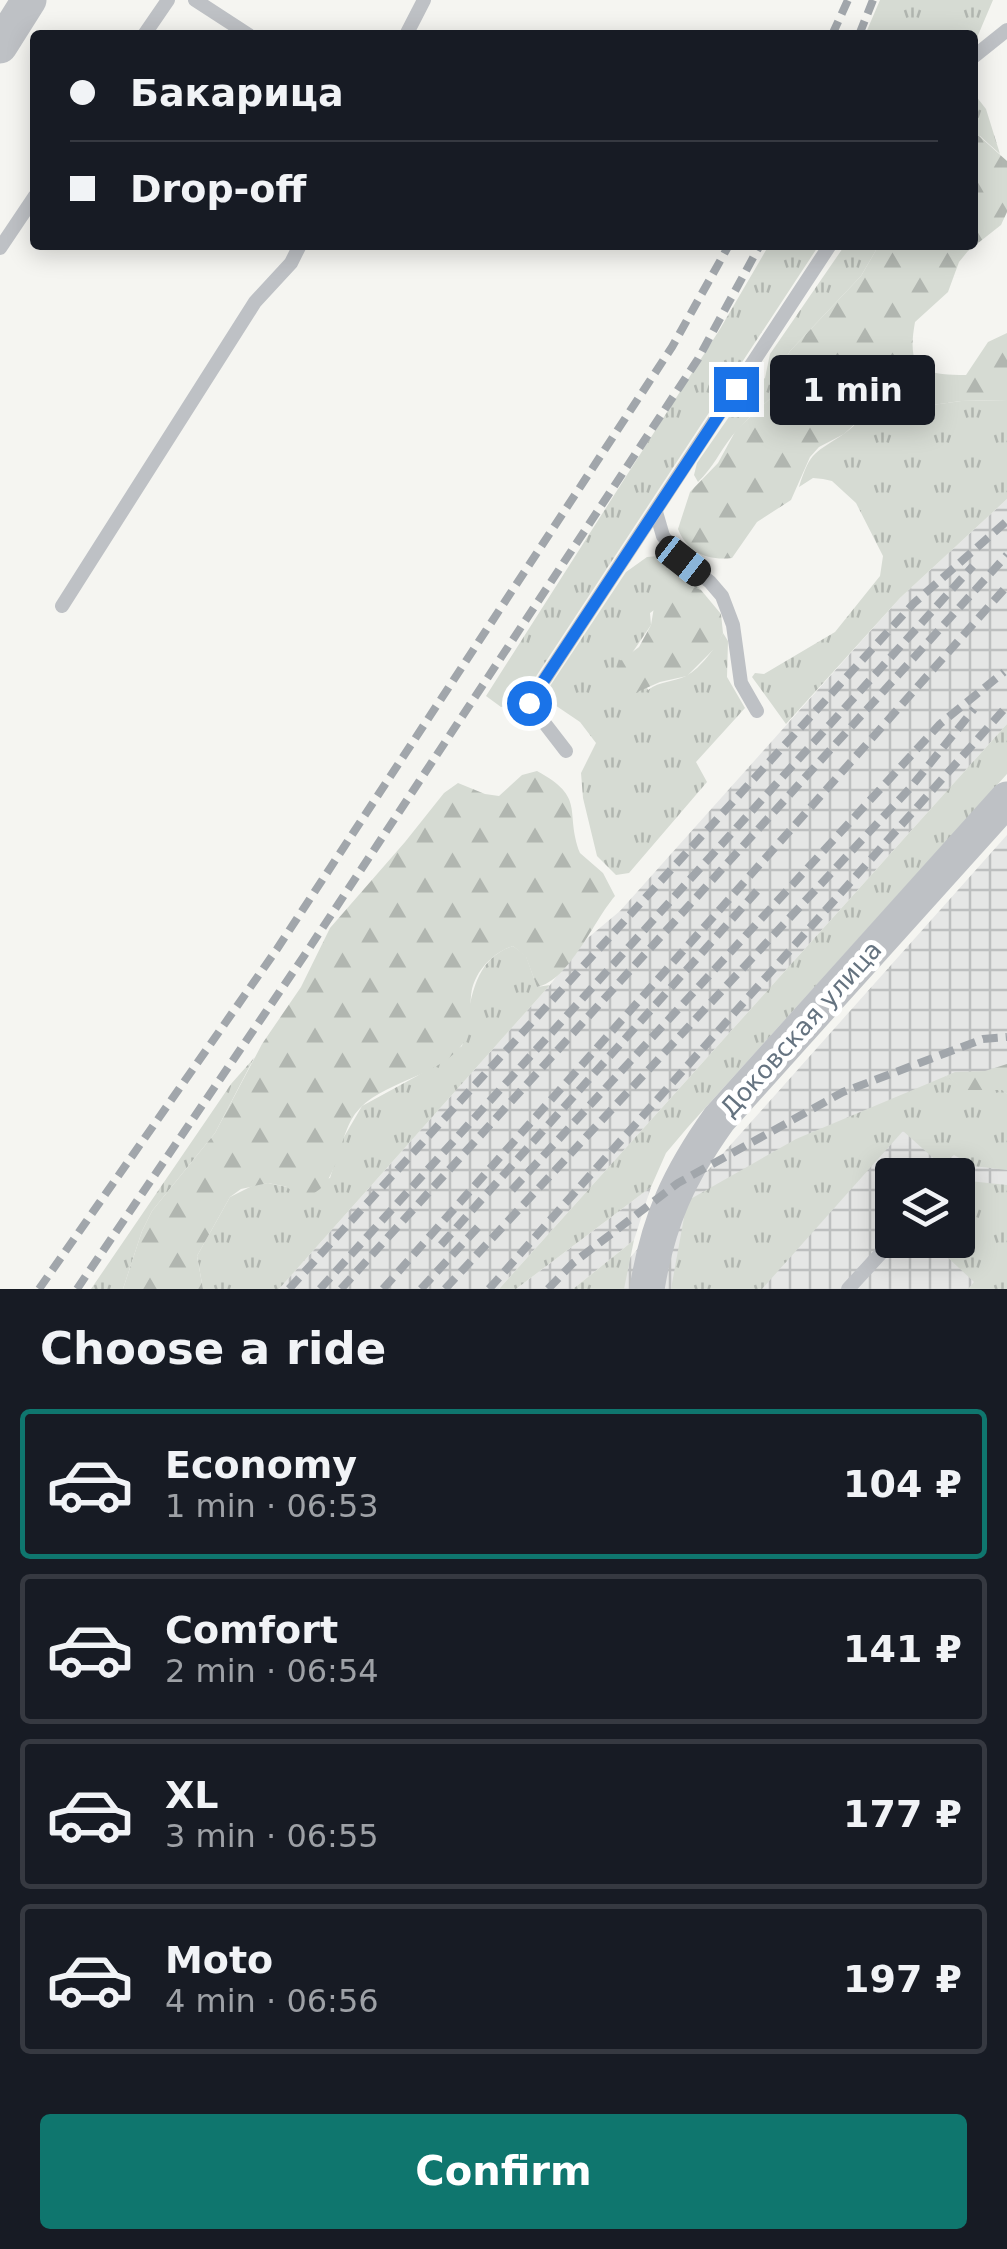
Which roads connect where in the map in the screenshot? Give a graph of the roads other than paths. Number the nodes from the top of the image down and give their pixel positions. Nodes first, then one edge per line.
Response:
1 (30, 0) edge
2 (168, 0) edge
3 (195, 0) edge
4 (424, 0) edge
5 (147, 30) edge
6 (240, 30) edge
7 (409, 30) edge
8 (1007, 30) edge
9 (0, 46) edge
10 (978, 53) edge
11 (30, 203) edge
12 (0, 248) edge
13 (298, 250) edge
14 (827, 250) edge
15 (656, 512) junction
16 (62, 606) dead end
17 (757, 711) dead end
18 (566, 751) dead end
19 (1007, 799) edge
20 (876, 1258) edge
21 (647, 1289) edge
22 (848, 1289) edge

1 - 9 street
2 - 5 lane
3 - 6 lane
4 - 7 lane
8 - 10 lane
11 - 12 lane
13 - 16 lane
14 - 15 lane
15 - 17 lane
15 - 18 lane
19 - 21 street, Доковская улица
20 - 22 lane

